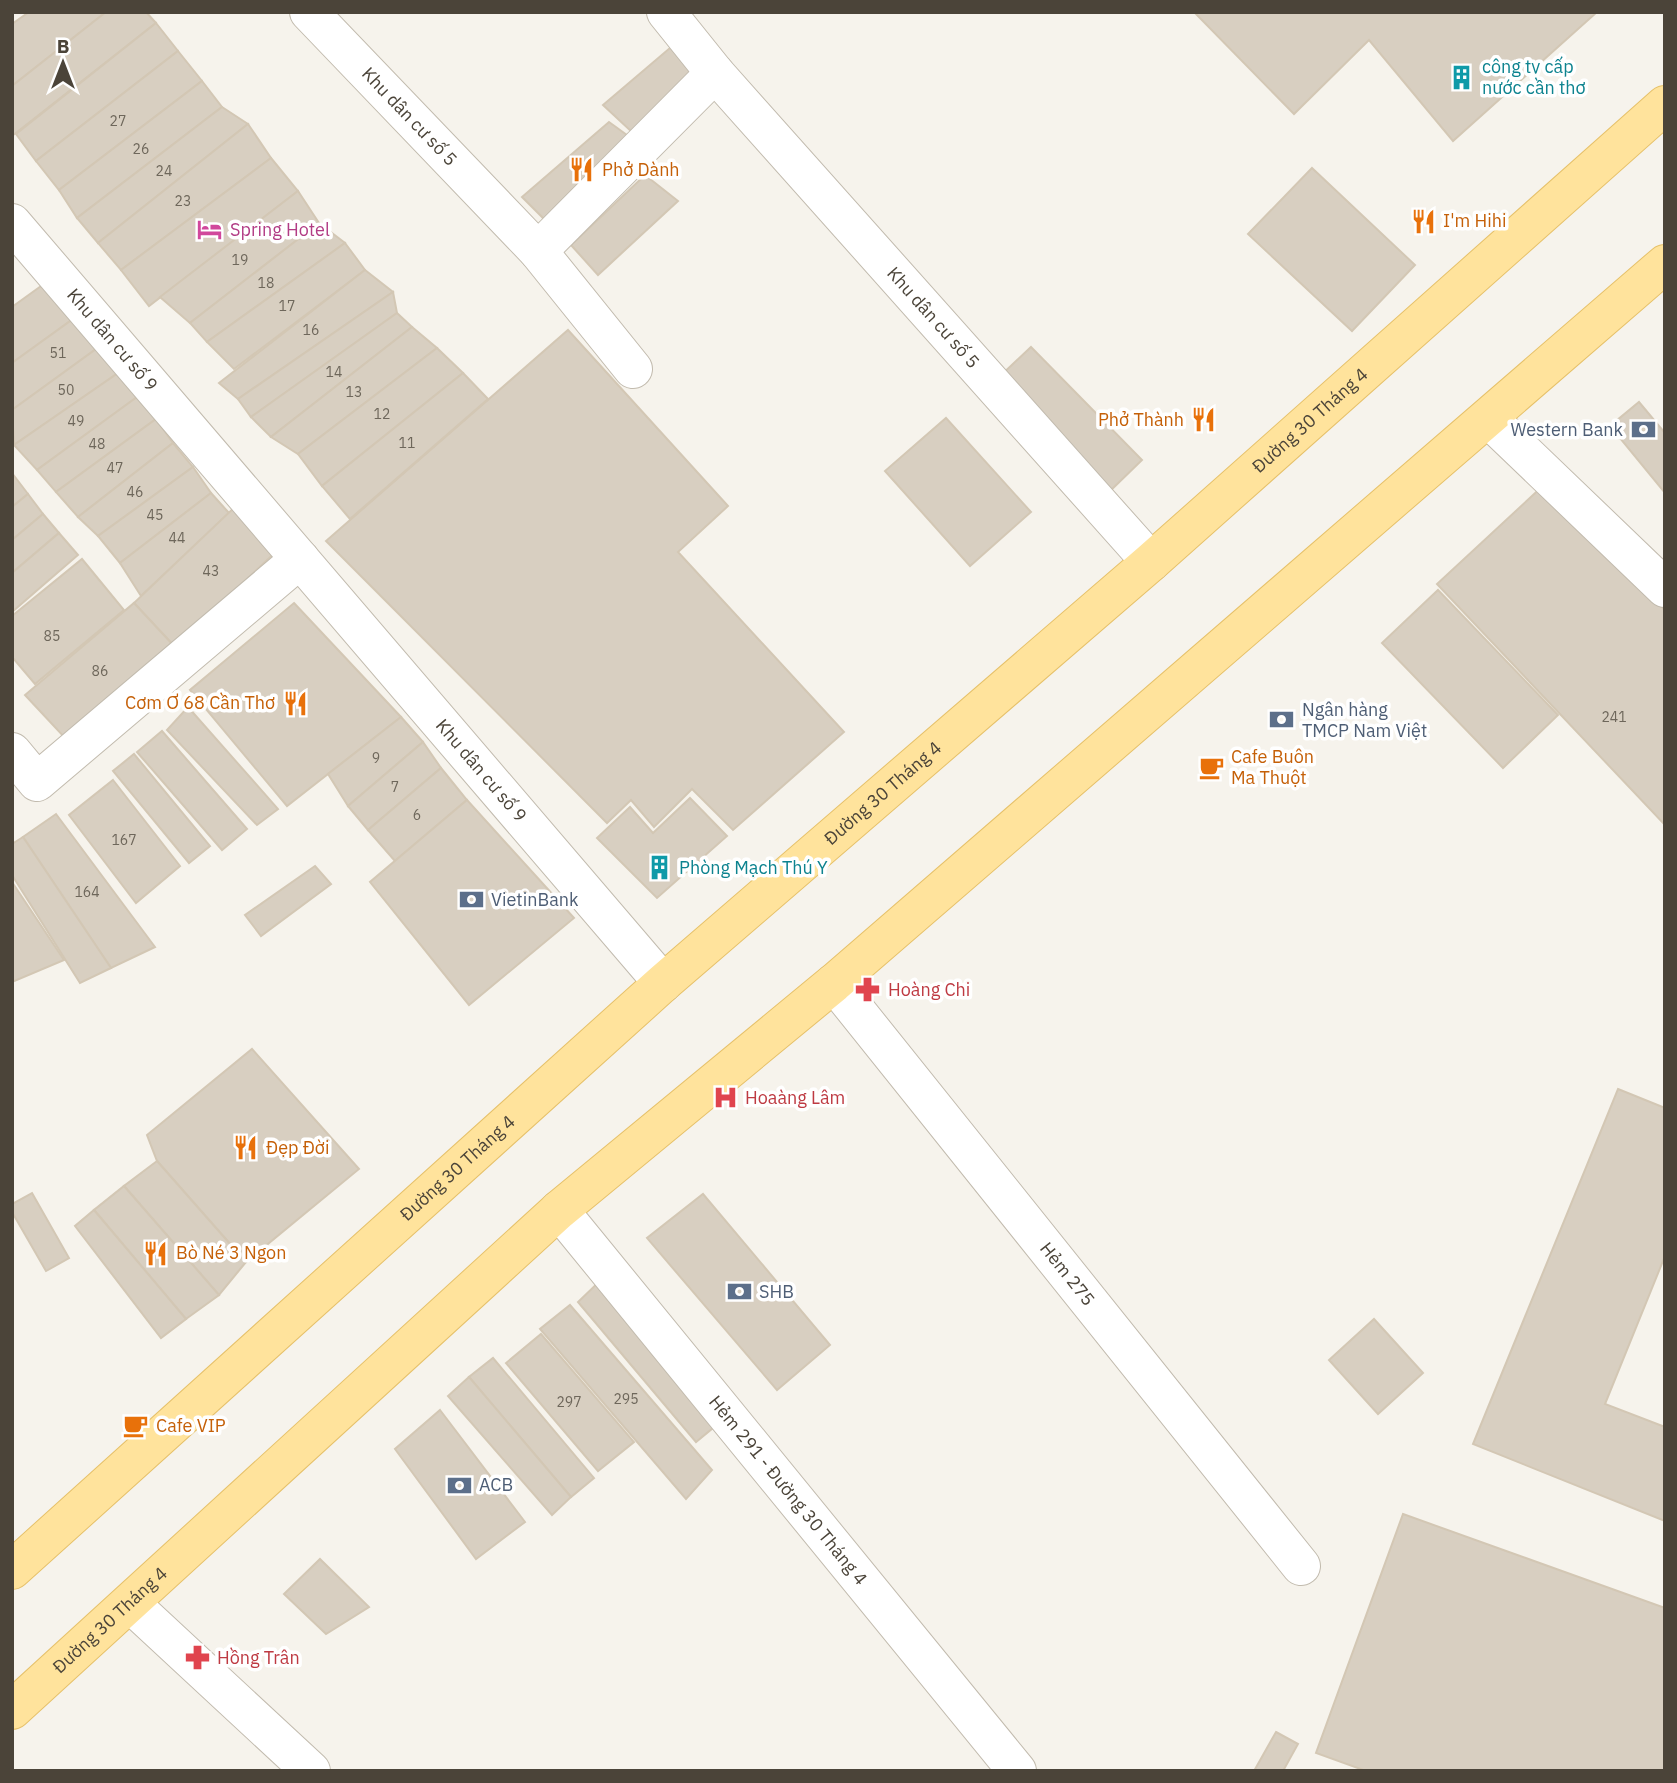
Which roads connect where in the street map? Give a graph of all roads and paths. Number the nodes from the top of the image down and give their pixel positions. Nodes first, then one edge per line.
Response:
1 (309, 12) edge
2 (666, 12) edge
3 (715, 73) junction
4 (1665, 105) edge
5 (20, 245) edge
6 (538, 251) junction
7 (1665, 264) edge
8 (633, 369) dead end
9 (1489, 419) junction
10 (300, 559) junction
11 (1151, 562) junction
12 (1665, 588) edge
13 (12, 752) edge
14 (25, 789) edge
15 (663, 983) junction
16 (834, 983) junction
17 (559, 1210) junction
18 (1301, 1566) dead end
19 (12, 1570) edge
20 (131, 1604) junction
21 (12, 1710) edge
22 (311, 1771) edge
23 (1017, 1771) edge

1 - 6 street, Khu dân cư số 5
2 - 3 street, Khu dân cư số 5
3 - 6 street
3 - 11 street, Khu dân cư số 5
4 - 11 main road, Đường 30 Tháng 4
5 - 10 street, Khu dân cư số 9
6 - 8 street, Khu dân cư số 5
7 - 9 main road, Đường 30 Tháng 4
9 - 12 street
9 - 16 main road, Đường 30 Tháng 4
10 - 14 street
10 - 15 street, Khu dân cư số 9
11 - 15 main road, Đường 30 Tháng 4
13 - 14 street
15 - 19 main road, Đường 30 Tháng 4
16 - 17 main road, Đường 30 Tháng 4
16 - 18 street, Hẻm 275
17 - 20 main road, Đường 30 Tháng 4
17 - 23 street, Hẻm 291 - Đường 30 Tháng 4
20 - 21 main road, Đường 30 Tháng 4
20 - 22 street

